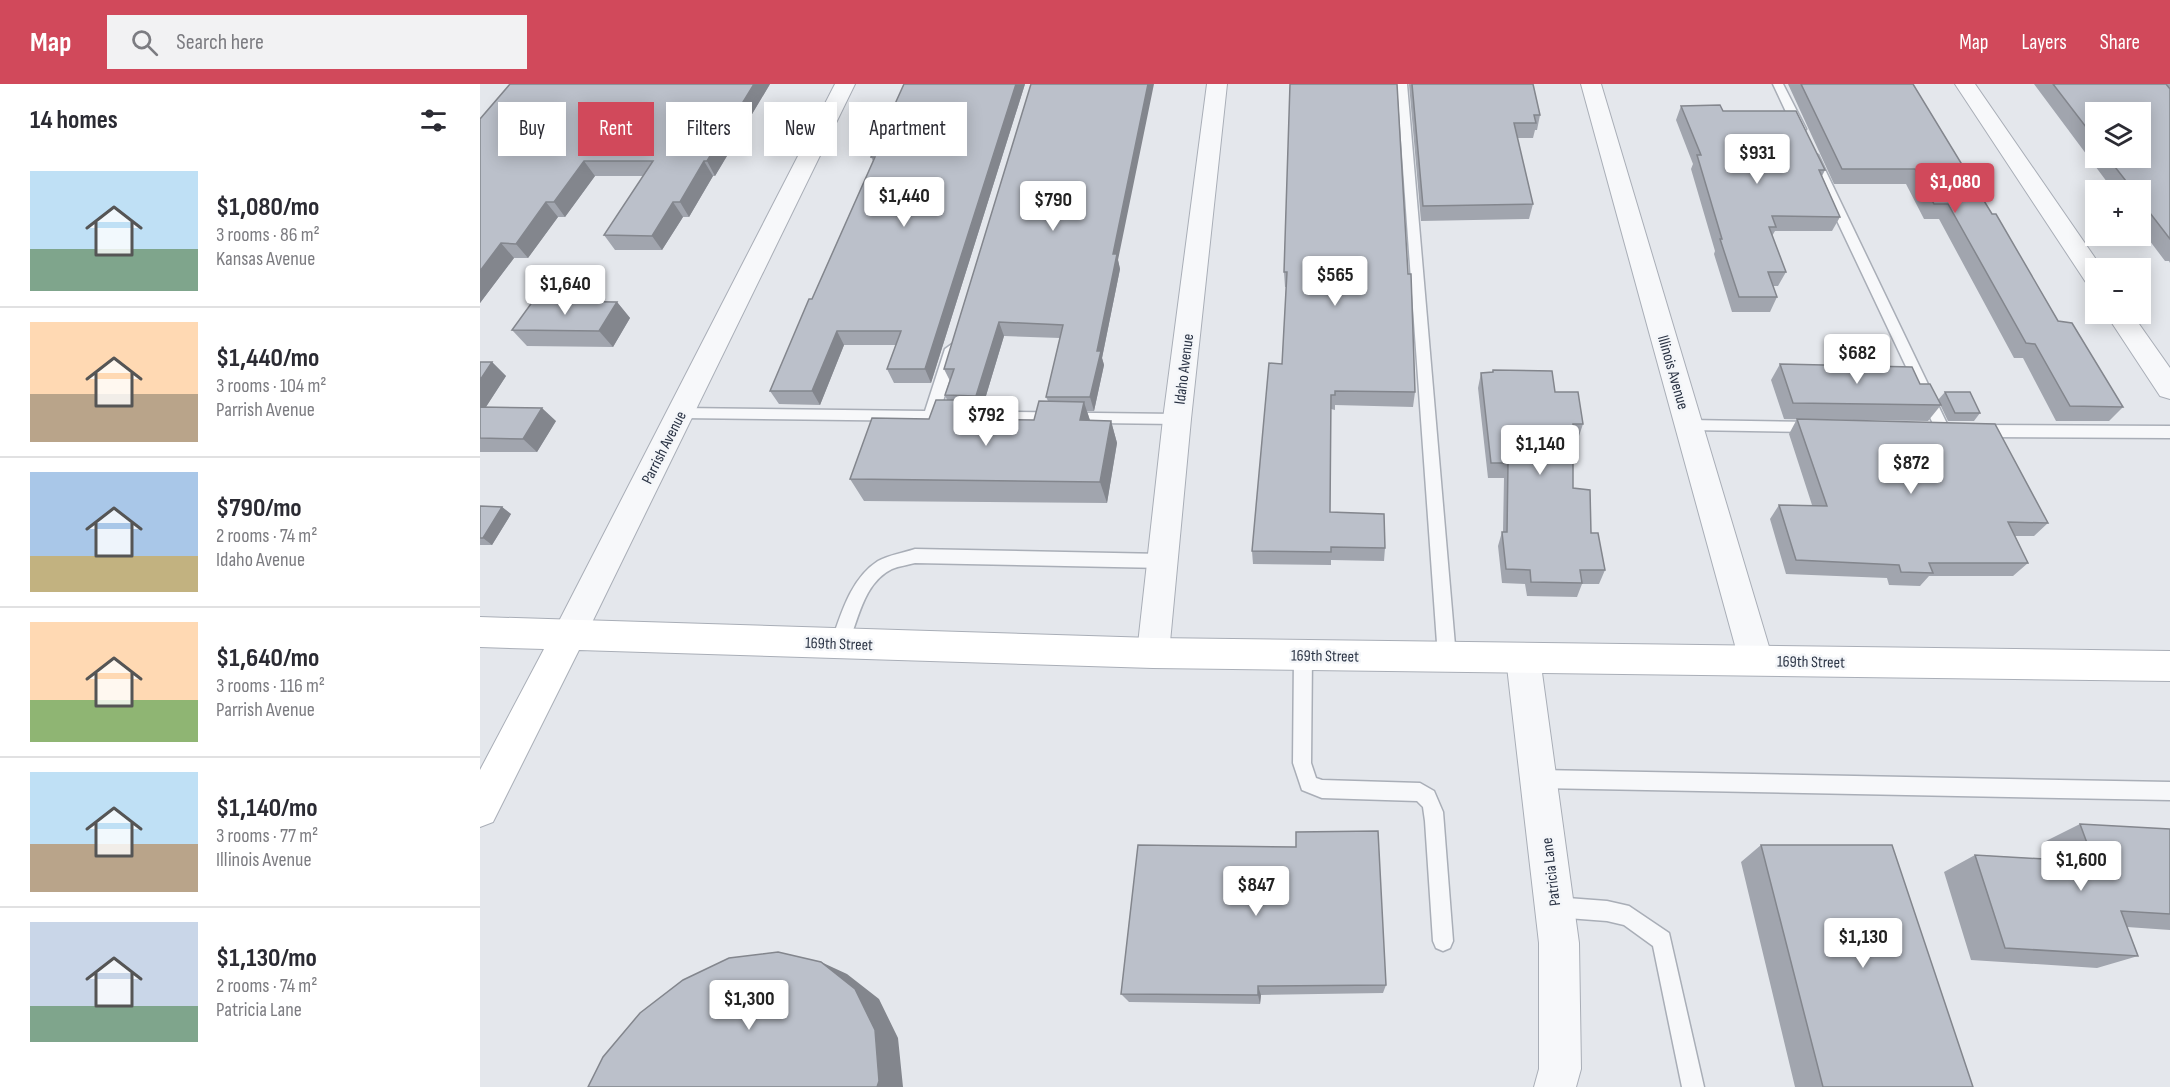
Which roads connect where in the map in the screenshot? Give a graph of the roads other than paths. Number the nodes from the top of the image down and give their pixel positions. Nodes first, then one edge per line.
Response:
1 (845, 84) edge
2 (1217, 84) edge
3 (1402, 84) edge
4 (1591, 84) edge
5 (1778, 84) edge
6 (1965, 84) edge
7 (2085, 262) edge
8 (2126, 324) edge
9 (956, 336) edge
10 (2170, 389) edge
11 (681, 413) junction
12 (931, 416) junction
13 (1177, 418) junction
14 (1689, 425) junction
15 (1828, 428) edge
16 (2170, 432) edge
17 (1163, 561) junction
18 (480, 633) edge
19 (569, 635) junction
20 (840, 643) junction
21 (1153, 653) junction
22 (1304, 655) junction
23 (1447, 657) junction
24 (1523, 658) junction
25 (1756, 660) junction
26 (2170, 666) edge
27 (1539, 779) junction
28 (2170, 791) edge
29 (480, 809) edge
30 (1554, 907) junction
31 (1443, 940) dead end
32 (1555, 1087) edge
33 (1694, 1087) edge

1 - 11 street, Parrish Avenue
2 - 13 street, Idaho Avenue
3 - 23 lane
4 - 14 street, Illinois Avenue
5 - 16 lane
6 - 7 street
8 - 10 street
9 - 12 lane
11 - 12 lane
11 - 19 street, Parrish Avenue
12 - 13 lane
13 - 17 street, Idaho Avenue
14 - 15 lane
14 - 25 street, Illinois Avenue
17 - 20 lane
17 - 21 street, Idaho Avenue
18 - 19 street, 169th Street
19 - 20 street, 169th Street
19 - 29 street, Parrish Avenue
20 - 21 street, 169th Street
21 - 22 street, 169th Street
22 - 23 street, 169th Street
22 - 31 lane
23 - 24 street, 169th Street
24 - 25 street, 169th Street
24 - 27 street, Patricia Lane
25 - 26 street, 169th Street
27 - 28 lane
27 - 30 street, Patricia Lane
30 - 32 street, Patricia Lane
30 - 33 lane

